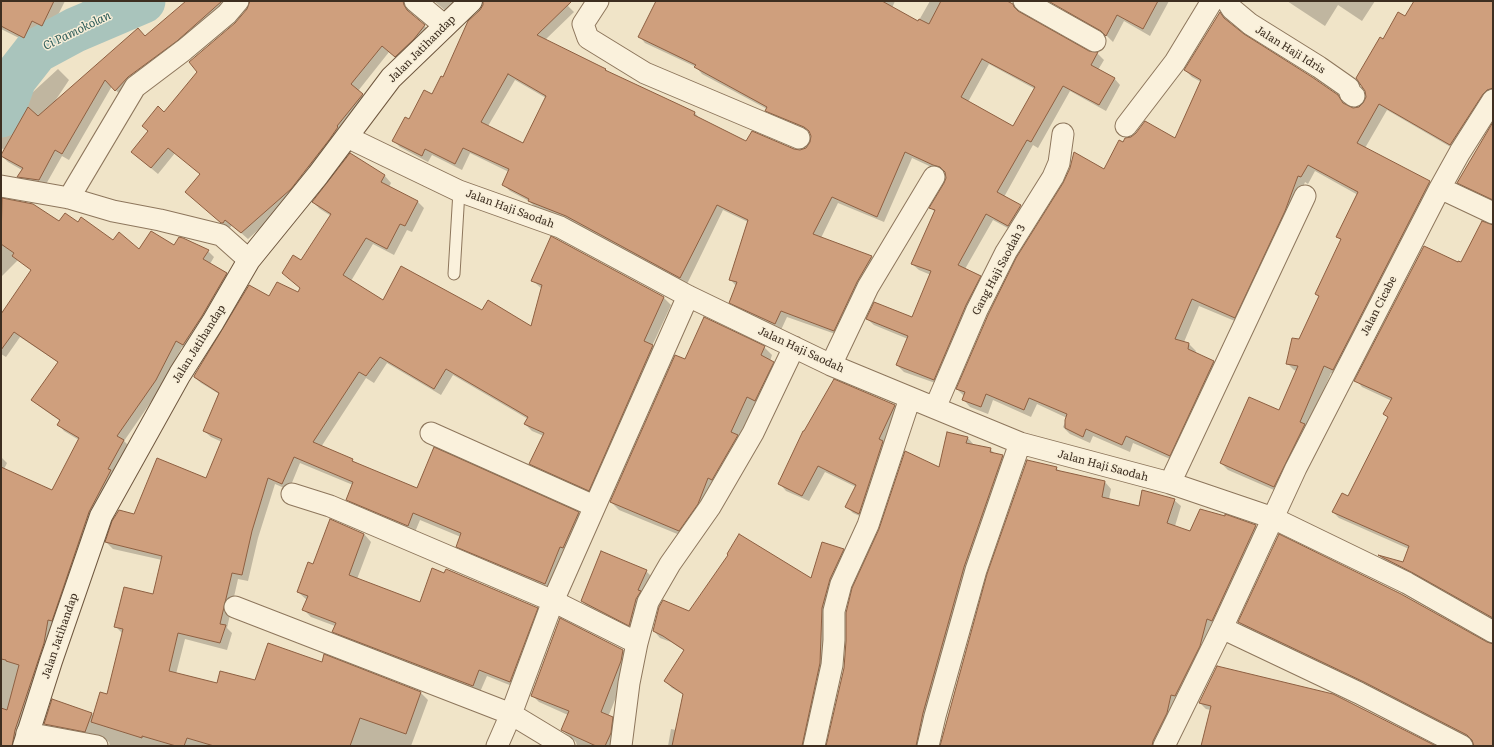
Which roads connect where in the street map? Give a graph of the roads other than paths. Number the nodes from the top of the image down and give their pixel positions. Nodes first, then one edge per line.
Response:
1 (238, 1) edge
2 (415, 1) edge
3 (471, 1) edge
4 (598, 1) edge
5 (1025, 1) edge
6 (1212, 1) edge
7 (1227, 1) edge
8 (444, 26) junction
9 (1095, 41) dead end
10 (1354, 96) dead end
11 (1493, 100) edge
12 (1126, 126) dead end
13 (1063, 134) dead end
14 (347, 137) junction
15 (799, 138) dead end
16 (934, 177) dead end
17 (1, 186) edge
18 (1440, 188) junction
19 (459, 191) junction
20 (1305, 196) dead end
21 (69, 198) junction
22 (1493, 213) edge
23 (249, 260) junction
24 (454, 274) dead end
25 (688, 296) junction
26 (794, 347) junction
27 (831, 365) junction
28 (910, 398) junction
29 (935, 408) junction
30 (431, 433) dead end
31 (1020, 443) junction
32 (1170, 483) junction
33 (292, 494) dead end
34 (594, 506) junction
35 (1273, 518) junction
36 (553, 601) junction
37 (235, 607) dead end
38 (1222, 628) junction
39 (1493, 632) edge
40 (637, 643) junction
41 (511, 714) junction
42 (25, 740) edge
43 (97, 746) edge
44 (497, 746) edge
45 (564, 746) edge
46 (621, 746) edge
47 (814, 746) edge
48 (928, 746) edge
49 (1164, 746) edge
50 (1462, 746) edge

1 - 21 street
2 - 8 street
3 - 8 street, Jalan Jatihandap
4 - 15 street
5 - 9 street
6 - 12 street
7 - 10 street, Jalan Haji Idris
8 - 14 street, Jalan Jatihandap
11 - 18 street, Jalan Cicabe
13 - 29 street, Gang Haji Saodah 3
14 - 19 street, Jalan Haji Saodah
14 - 23 street, Jalan Jatihandap
16 - 27 street
17 - 21 street
18 - 22 street
18 - 35 street, Jalan Cicabe
19 - 24 lane
19 - 25 street, Jalan Haji Saodah
20 - 32 street
21 - 23 street
23 - 42 street, Jalan Jatihandap
25 - 26 street, Jalan Haji Saodah
25 - 34 street
26 - 27 street, Jalan Haji Saodah
26 - 40 street
27 - 28 street, Jalan Haji Saodah
28 - 29 street, Jalan Haji Saodah
28 - 47 street
29 - 31 street, Jalan Haji Saodah
30 - 34 street
31 - 32 street, Jalan Haji Saodah
31 - 48 street
32 - 35 street, Jalan Haji Saodah
33 - 36 street
34 - 36 street
35 - 38 street, Jalan Cicabe
35 - 39 street, Jalan Haji Saodah
36 - 40 street
36 - 41 street
37 - 41 street
38 - 49 street, Jalan Cicabe
38 - 50 street
40 - 46 street
41 - 44 street
41 - 45 street
42 - 43 street

